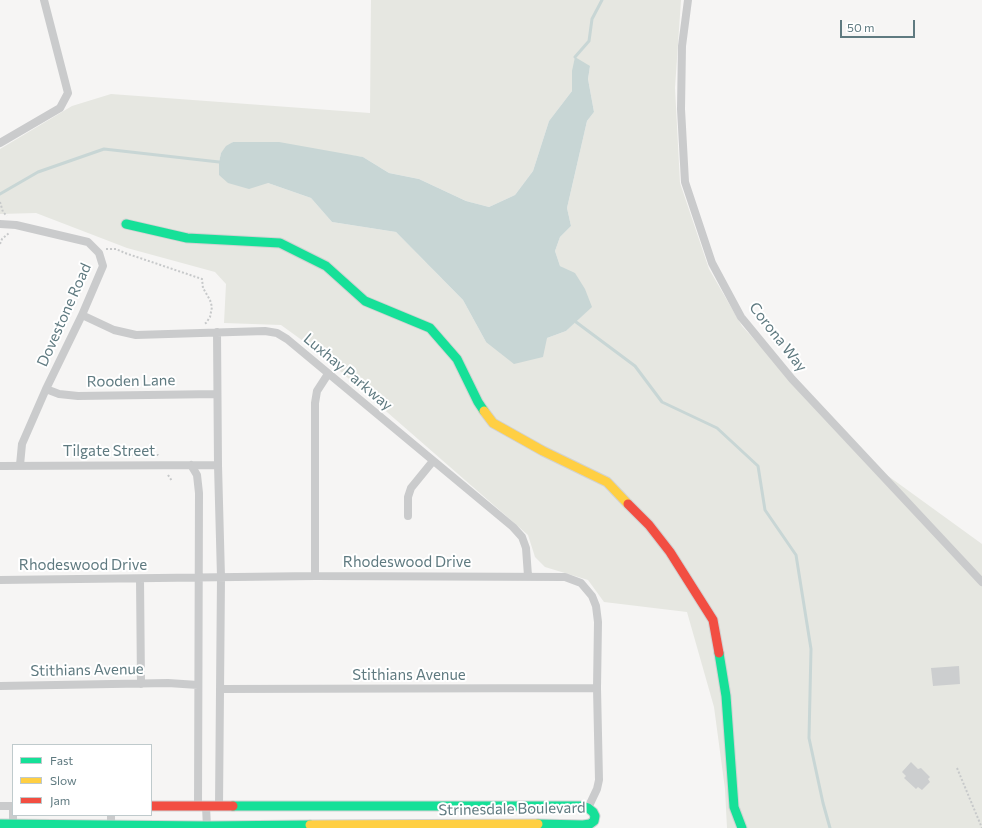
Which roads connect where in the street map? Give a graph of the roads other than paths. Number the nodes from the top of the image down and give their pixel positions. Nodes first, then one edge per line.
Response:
1 (44, 0) edge
2 (688, 0) edge
3 (0, 142) edge
4 (0, 224) edge
5 (126, 224) dead end
6 (82, 315) junction
7 (217, 332) junction
8 (328, 374) junction
9 (46, 389) junction
10 (217, 394) junction
11 (433, 461) junction
12 (20, 465) junction
13 (0, 466) edge
14 (191, 466) junction
15 (218, 466) junction
16 (408, 516) dead end
17 (315, 576) junction
18 (528, 576) junction
19 (221, 577) junction
20 (198, 578) junction
21 (140, 579) junction
22 (0, 580) edge
23 (982, 582) edge
24 (141, 684) junction
25 (198, 685) junction
26 (0, 686) edge
27 (597, 688) junction
28 (221, 689) junction
29 (0, 806) edge
30 (12, 806) edge
31 (152, 806) edge
32 (202, 806) junction
33 (219, 806) junction
34 (588, 808) junction
35 (0, 824) edge
36 (13, 826) edge
37 (111, 826) edge
38 (304, 826) edge
39 (402, 826) edge
40 (500, 826) edge
41 (587, 826) edge
42 (206, 827) edge
43 (742, 828) edge

1 - 3 street
2 - 23 street, Corona Way
4 - 6 street, Dovestone Road
5 - 43 street
6 - 7 street, Luxhay Parkway
6 - 9 street, Dovestone Road
7 - 8 street, Luxhay Parkway
7 - 10 street
8 - 11 street, Luxhay Parkway
8 - 17 street
9 - 10 street, Rooden Lane
9 - 12 street, Dovestone Road
10 - 15 street
11 - 16 street
11 - 18 street, Luxhay Parkway
12 - 13 street, Tilgate Street
12 - 14 street, Tilgate Street
14 - 15 street, Tilgate Street
14 - 20 street
15 - 19 street
17 - 18 street, Rhodeswood Drive
17 - 19 street, Rhodeswood Drive
18 - 27 street, Rhodeswood Drive
19 - 20 street, Rhodeswood Drive
19 - 28 street
20 - 21 street, Rhodeswood Drive
20 - 25 street
21 - 22 street, Rhodeswood Drive
21 - 24 street
24 - 25 street, Stithians Avenue
24 - 26 street, Stithians Avenue
25 - 32 street
27 - 28 street, Stithians Avenue
27 - 34 street, Rhodeswood Drive
28 - 33 street
29 - 30 street
31 - 32 street, Strinesdale Boulevard
32 - 33 street, Strinesdale Boulevard
32 - 42 street
33 - 34 street, Strinesdale Boulevard
34 - 41 street, Strinesdale Boulevard
35 - 36 street, Strinesdale Boulevard
36 - 37 street, Strinesdale Boulevard
37 - 42 street, Strinesdale Boulevard
38 - 39 street, Strinesdale Boulevard
38 - 42 street, Strinesdale Boulevard
39 - 40 street, Strinesdale Boulevard
40 - 41 street, Strinesdale Boulevard

